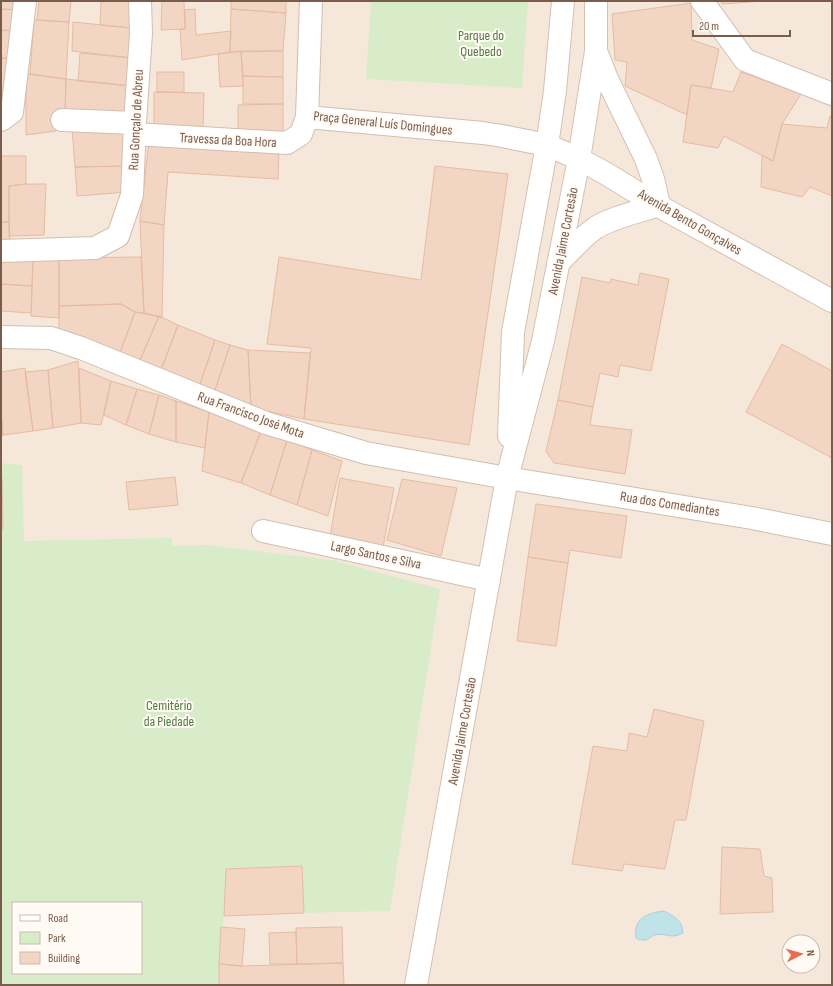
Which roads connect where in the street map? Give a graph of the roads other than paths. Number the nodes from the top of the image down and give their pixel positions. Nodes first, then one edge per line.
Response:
1 (25, 1) edge
2 (140, 1) edge
3 (311, 1) edge
4 (563, 1) edge
5 (596, 1) edge
6 (702, 1) edge
7 (596, 51) junction
8 (832, 94) edge
9 (307, 117) junction
10 (1, 120) edge
11 (62, 120) dead end
12 (135, 129) junction
13 (547, 145) junction
14 (579, 159) junction
15 (659, 205) junction
16 (1, 251) edge
17 (558, 263) junction
18 (832, 301) edge
19 (1, 337) edge
20 (507, 478) junction
21 (263, 531) dead end
22 (832, 534) edge
23 (489, 580) junction
24 (416, 985) edge

1 - 10 street
2 - 12 street, Rua Gonçalo de Abreu
3 - 9 street, Praça General Luís Domingues
4 - 13 street, Avenida Jaime Cortesão
5 - 7 street, Avenida Jaime Cortesão
6 - 8 street
7 - 14 street, Avenida Jaime Cortesão
7 - 15 street
9 - 12 street, Travessa da Boa Hora
9 - 13 street, Praça General Luís Domingues
11 - 12 street, Travessa da Boa Hora
12 - 16 street, Rua Gonçalo de Abreu
13 - 14 street, Avenida Bento Gonçalves
13 - 20 street, Avenida Jaime Cortesão
14 - 15 street, Avenida Bento Gonçalves
14 - 17 street, Avenida Jaime Cortesão
15 - 17 street
15 - 18 street, Avenida Bento Gonçalves
17 - 20 street, Avenida Jaime Cortesão
19 - 20 street, Rua Francisco José Mota
20 - 22 street, Rua dos Comediantes
20 - 23 street, Avenida Jaime Cortesão
21 - 23 street, Largo Santos e Silva
23 - 24 street, Avenida Jaime Cortesão

